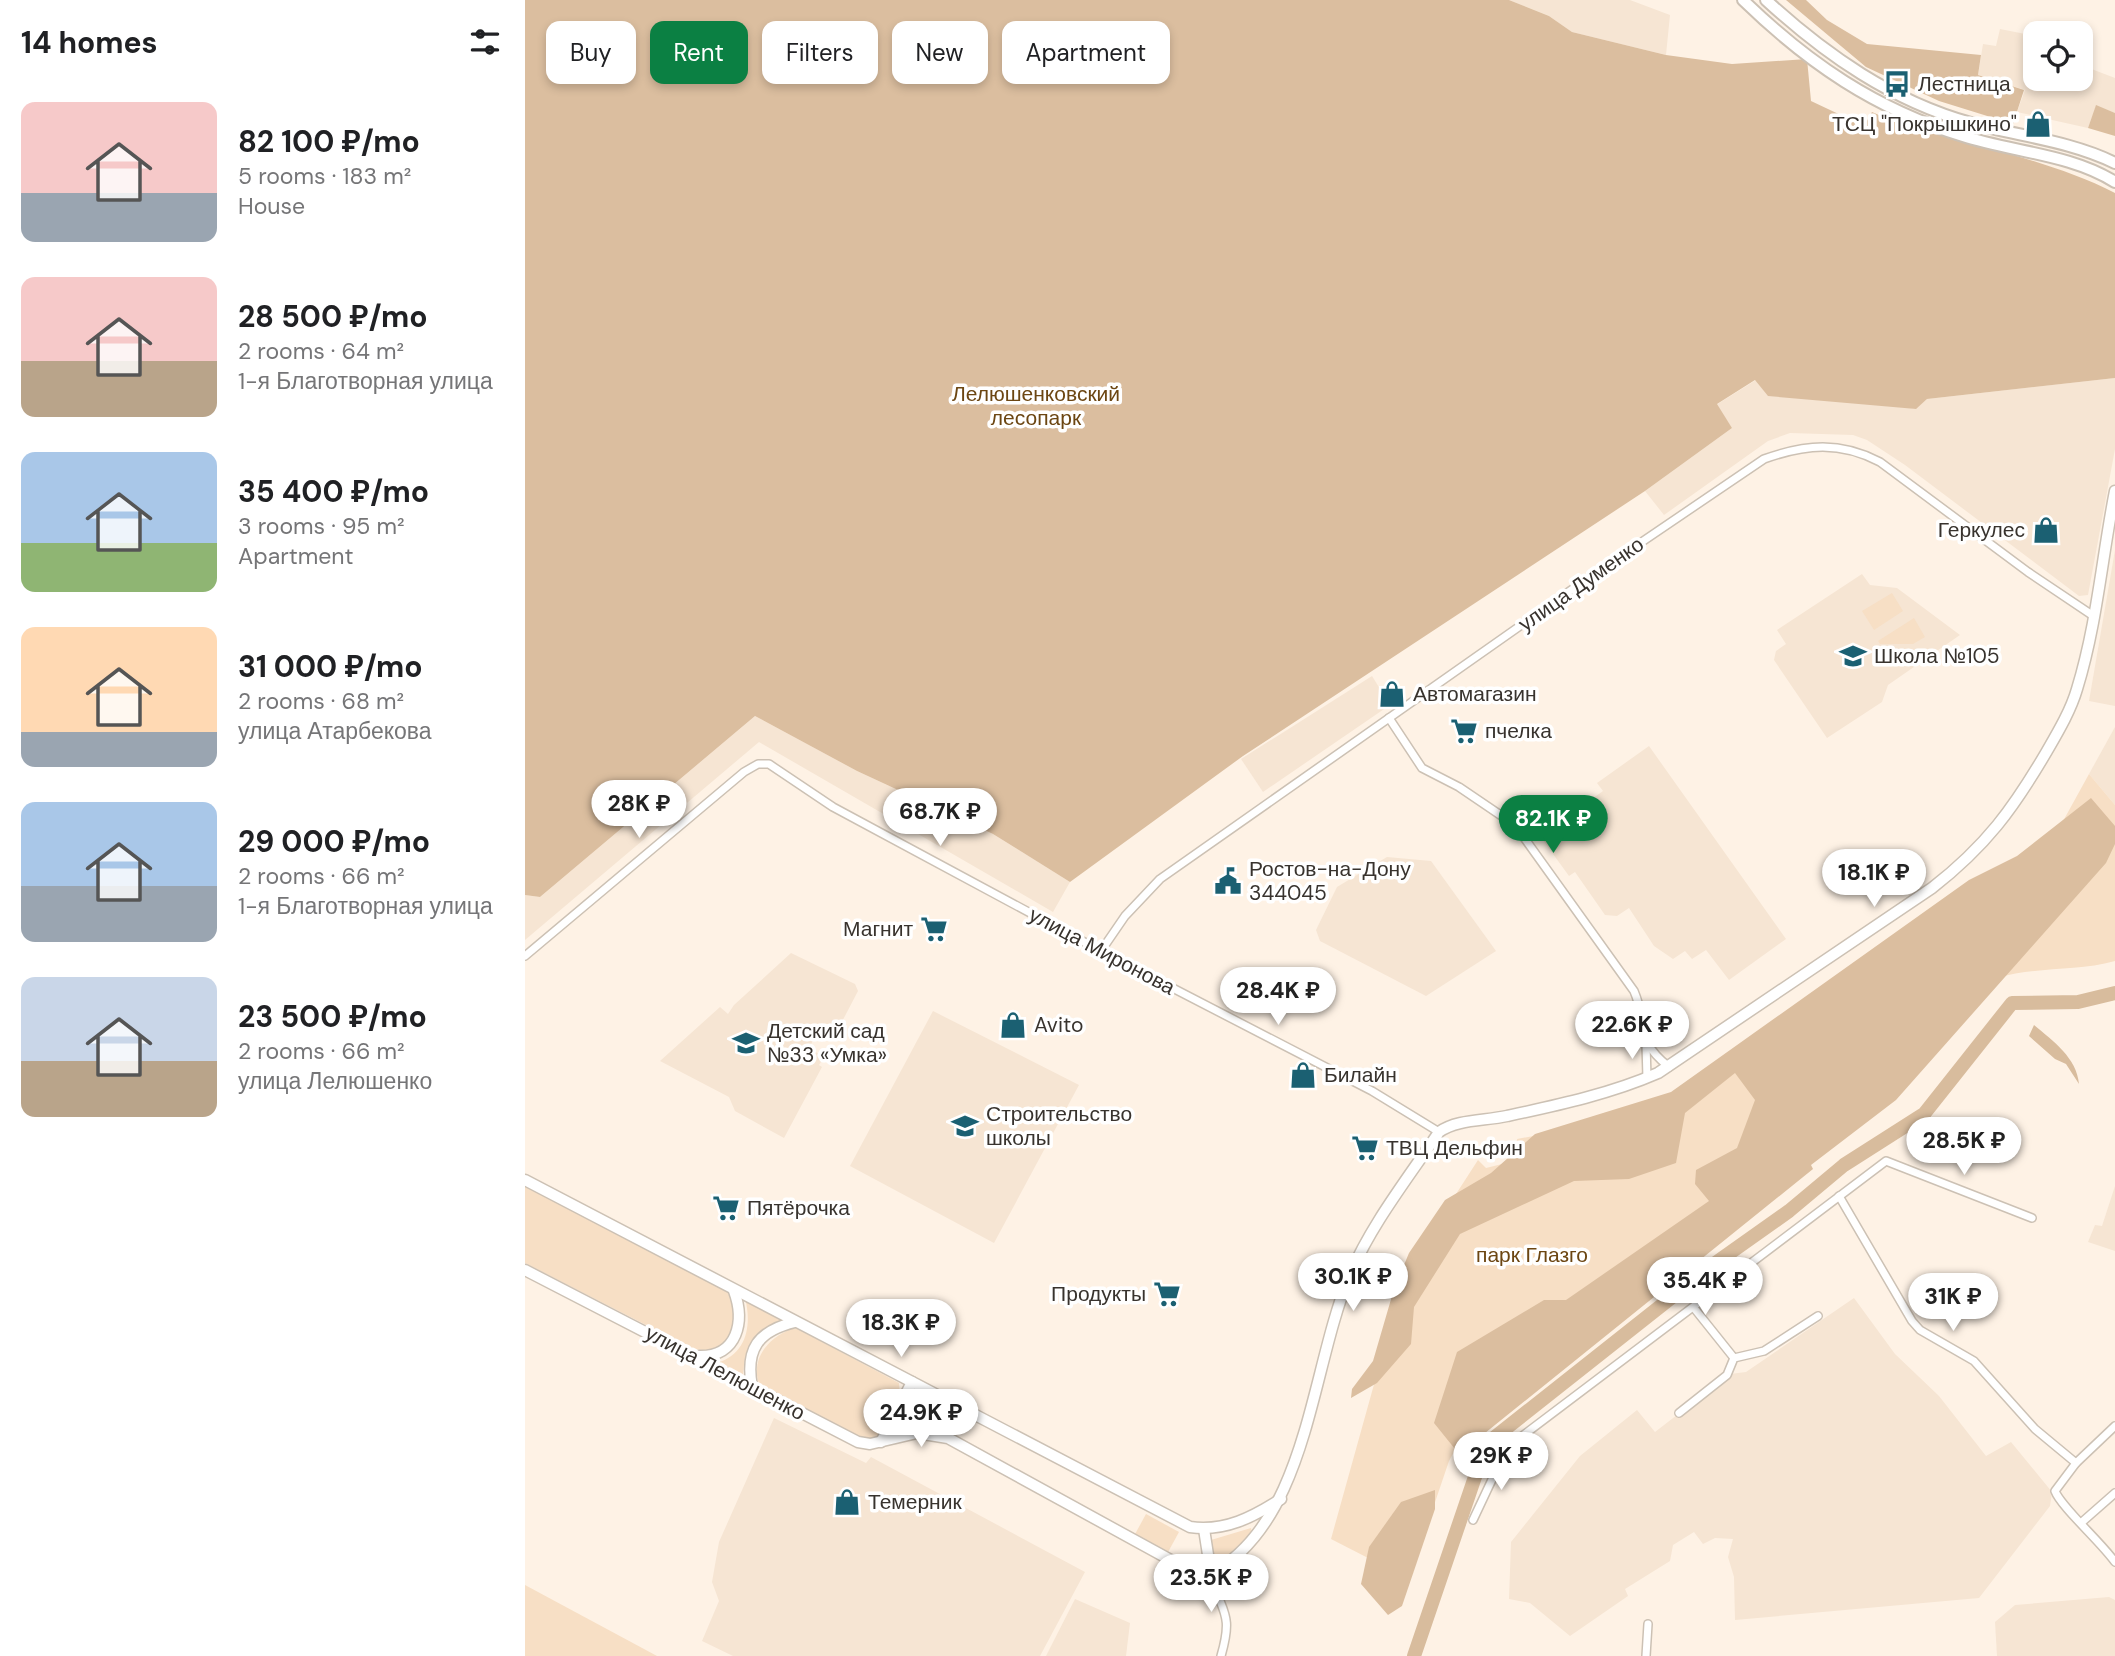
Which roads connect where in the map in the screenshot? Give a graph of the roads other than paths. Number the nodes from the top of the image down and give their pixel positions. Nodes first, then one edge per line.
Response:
1 (1743, 0) edge
2 (1766, 0) edge
3 (2115, 163) edge
4 (2115, 182) edge
5 (2115, 491) edge
6 (2095, 617) junction
7 (1389, 718) junction
8 (1101, 951) junction
9 (525, 956) edge
10 (1646, 1044) junction
11 (1669, 1067) junction
12 (1647, 1078) junction
13 (1439, 1132) junction
14 (525, 1180) edge
15 (1839, 1196) junction
16 (2032, 1218) dead end
17 (525, 1270) edge
18 (734, 1291) junction
19 (1694, 1308) junction
20 (1818, 1316) dead end
21 (795, 1322) junction
22 (695, 1356) junction
23 (1734, 1358) junction
24 (912, 1382) junction
25 (752, 1387) junction
26 (1679, 1413) dead end
27 (2115, 1426) edge
28 (881, 1442) junction
29 (2076, 1464) junction
30 (2115, 1493) edge
31 (1281, 1498) junction
32 (1473, 1520) dead end
33 (2082, 1522) junction
34 (1203, 1529) junction
35 (2115, 1562) edge
36 (1211, 1574) junction
37 (1648, 1624) dead end
38 (1221, 1656) edge
39 (1646, 1656) edge

1 - 4 main road
2 - 3 main road
5 - 6 street
6 - 7 street, улица Думенко
6 - 11 street
7 - 8 street, улица Думенко
7 - 10 street
8 - 9 street, улица Миронова
8 - 13 street, улица Миронова
10 - 11 street
10 - 12 street
11 - 12 street
12 - 13 street
13 - 31 street
14 - 18 street
15 - 16 street
15 - 19 street
15 - 29 street
17 - 22 street, улица Лелюшенко
18 - 21 street
18 - 22 street
19 - 23 street
19 - 32 street
20 - 23 street
21 - 24 street
21 - 25 street
22 - 25 street, улица Лелюшенко
23 - 26 street
24 - 28 street
24 - 34 street
25 - 28 street, улица Лелюшенко
27 - 29 street
28 - 36 street, улица Лелюшенко
29 - 33 street
30 - 33 street
31 - 34 street
31 - 36 street
33 - 35 street
34 - 36 street
36 - 38 street
37 - 39 street

